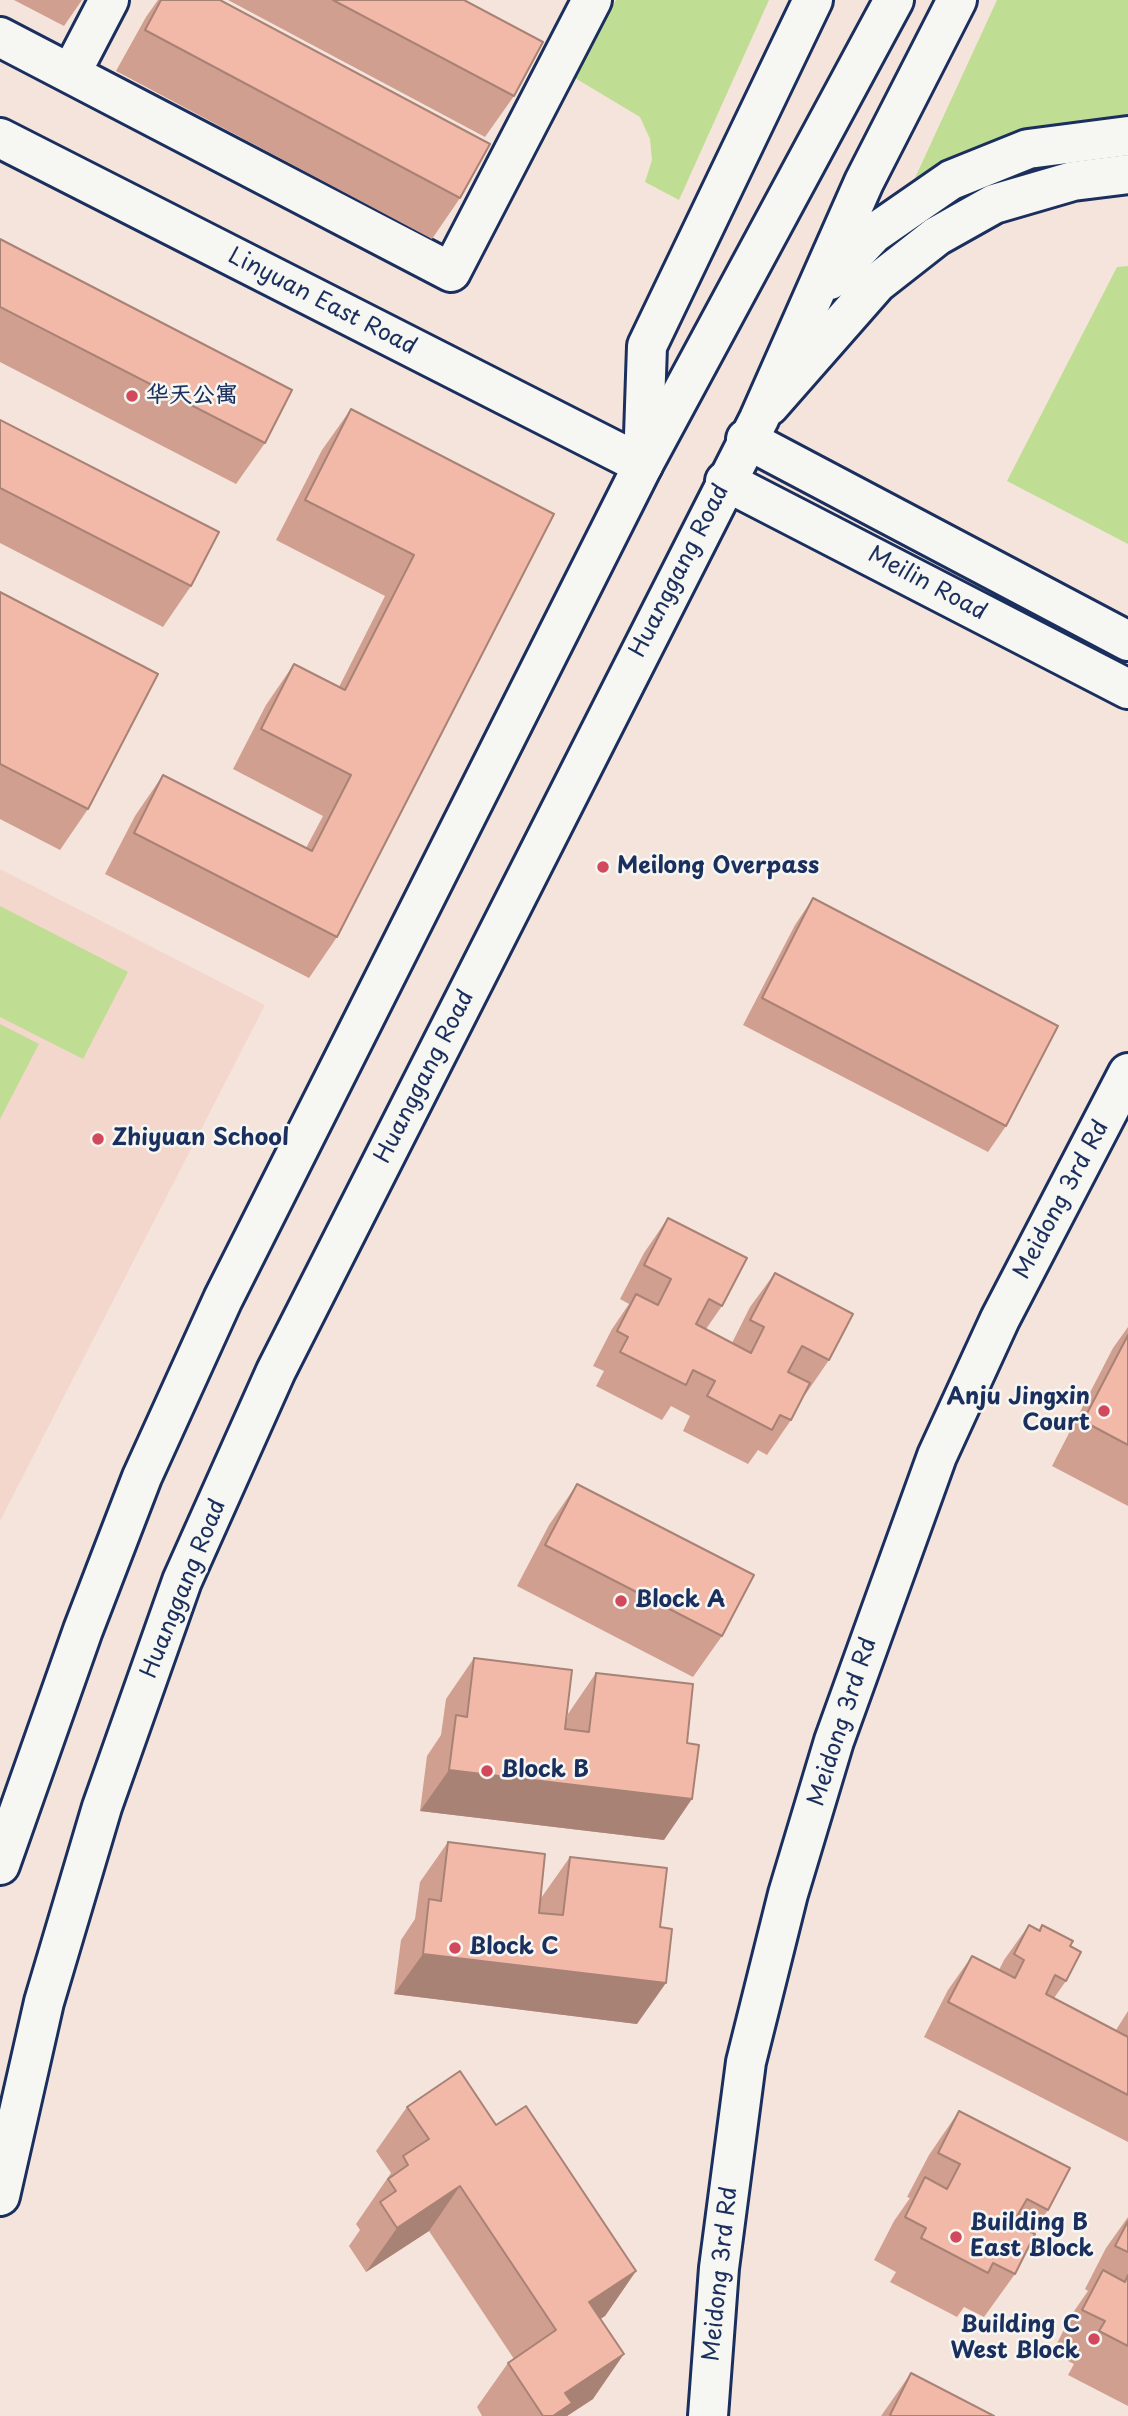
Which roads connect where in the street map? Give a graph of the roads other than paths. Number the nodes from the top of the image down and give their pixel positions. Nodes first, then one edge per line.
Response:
1 (109, 0) edge
2 (592, 0) edge
3 (813, 0) edge
4 (894, 0) edge
5 (957, 0) edge
6 (0, 37) edge
7 (71, 74) junction
8 (1128, 136) edge
9 (0, 138) edge
10 (1128, 174) edge
11 (809, 302) junction
12 (752, 429) junction
13 (643, 466) junction
14 (725, 481) junction
15 (1128, 641) edge
16 (1128, 689) edge
17 (1128, 1073) edge
18 (0, 1865) edge
19 (0, 2196) edge
20 (709, 2416) edge

1 - 7 main road
2 - 7 main road
3 - 13 main road
4 - 13 main road
5 - 11 main road, Huanggang Road
6 - 7 main road
8 - 11 main road
9 - 13 main road, Linyuan East Road
10 - 12 main road
11 - 12 main road, Huanggang Road
12 - 14 main road, Huanggang Road
12 - 15 main road, Meilin Road
13 - 18 main road
14 - 16 main road, Meilin Road
14 - 19 main road, Huanggang Road
17 - 20 main road, Meidong 3rd Rd

